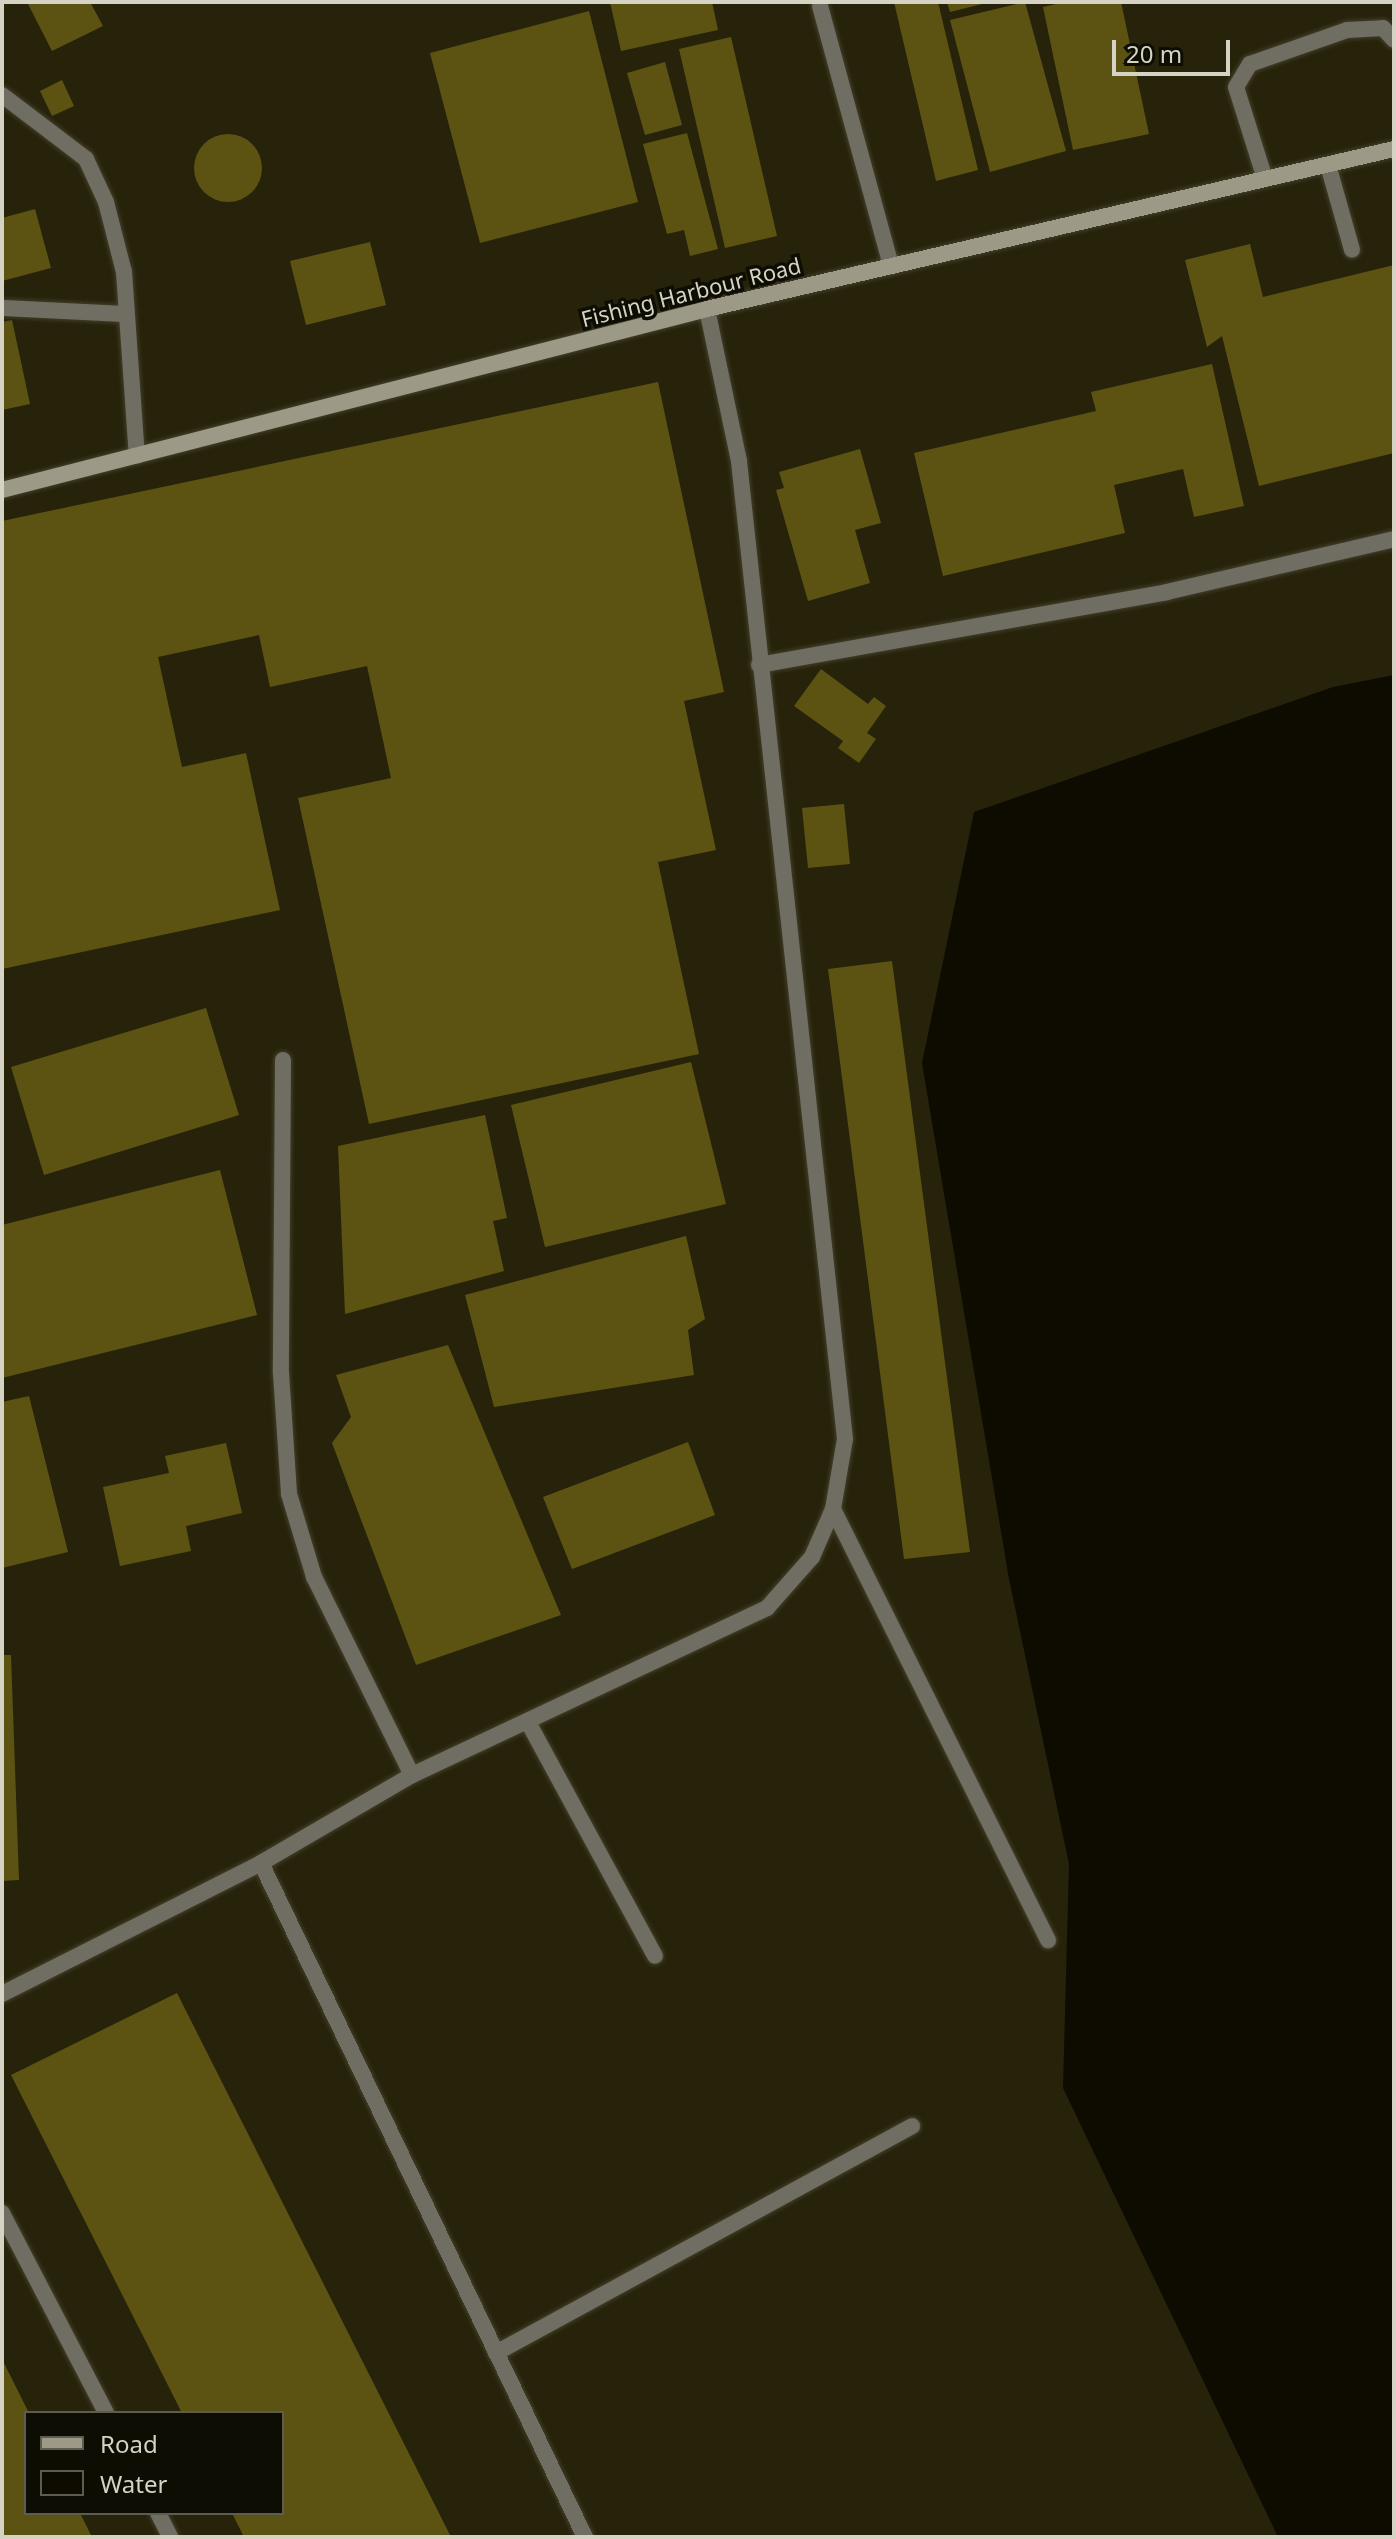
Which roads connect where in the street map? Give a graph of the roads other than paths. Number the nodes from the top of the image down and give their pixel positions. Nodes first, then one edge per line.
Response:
1 (820, 6) dead end
2 (1394, 40) edge
3 (2, 95) edge
4 (1394, 149) edge
5 (1328, 165) junction
6 (1265, 179) junction
7 (1352, 250) dead end
8 (891, 266) junction
9 (2, 308) edge
10 (707, 309) junction
11 (126, 314) junction
12 (137, 456) junction
13 (2, 490) edge
14 (1394, 539) edge
15 (759, 665) junction
16 (283, 1060) dead end
17 (833, 1509) junction
18 (528, 1722) junction
19 (412, 1775) junction
20 (261, 1863) junction
21 (1048, 1940) dead end
22 (655, 1956) dead end
23 (2, 1994) edge
24 (912, 2126) dead end
25 (2, 2213) edge
26 (496, 2353) junction
27 (105, 2411) edge
28 (159, 2515) edge
29 (170, 2537) edge
30 (585, 2537) edge

1 - 8 lane
2 - 6 lane
3 - 11 lane
4 - 5 street, Fishing Harbour Road
5 - 6 street, Fishing Harbour Road
5 - 7 lane
6 - 8 street, Fishing Harbour Road
8 - 10 street, Fishing Harbour Road
9 - 11 lane
10 - 12 street, Fishing Harbour Road
10 - 15 lane
11 - 12 lane
12 - 13 street, Fishing Harbour Road
14 - 15 lane
15 - 17 lane
16 - 19 lane
17 - 18 lane
17 - 21 lane
18 - 19 lane
18 - 22 lane
19 - 20 lane
20 - 23 lane
20 - 26 lane
24 - 26 lane
25 - 27 lane
26 - 30 lane
28 - 29 lane

